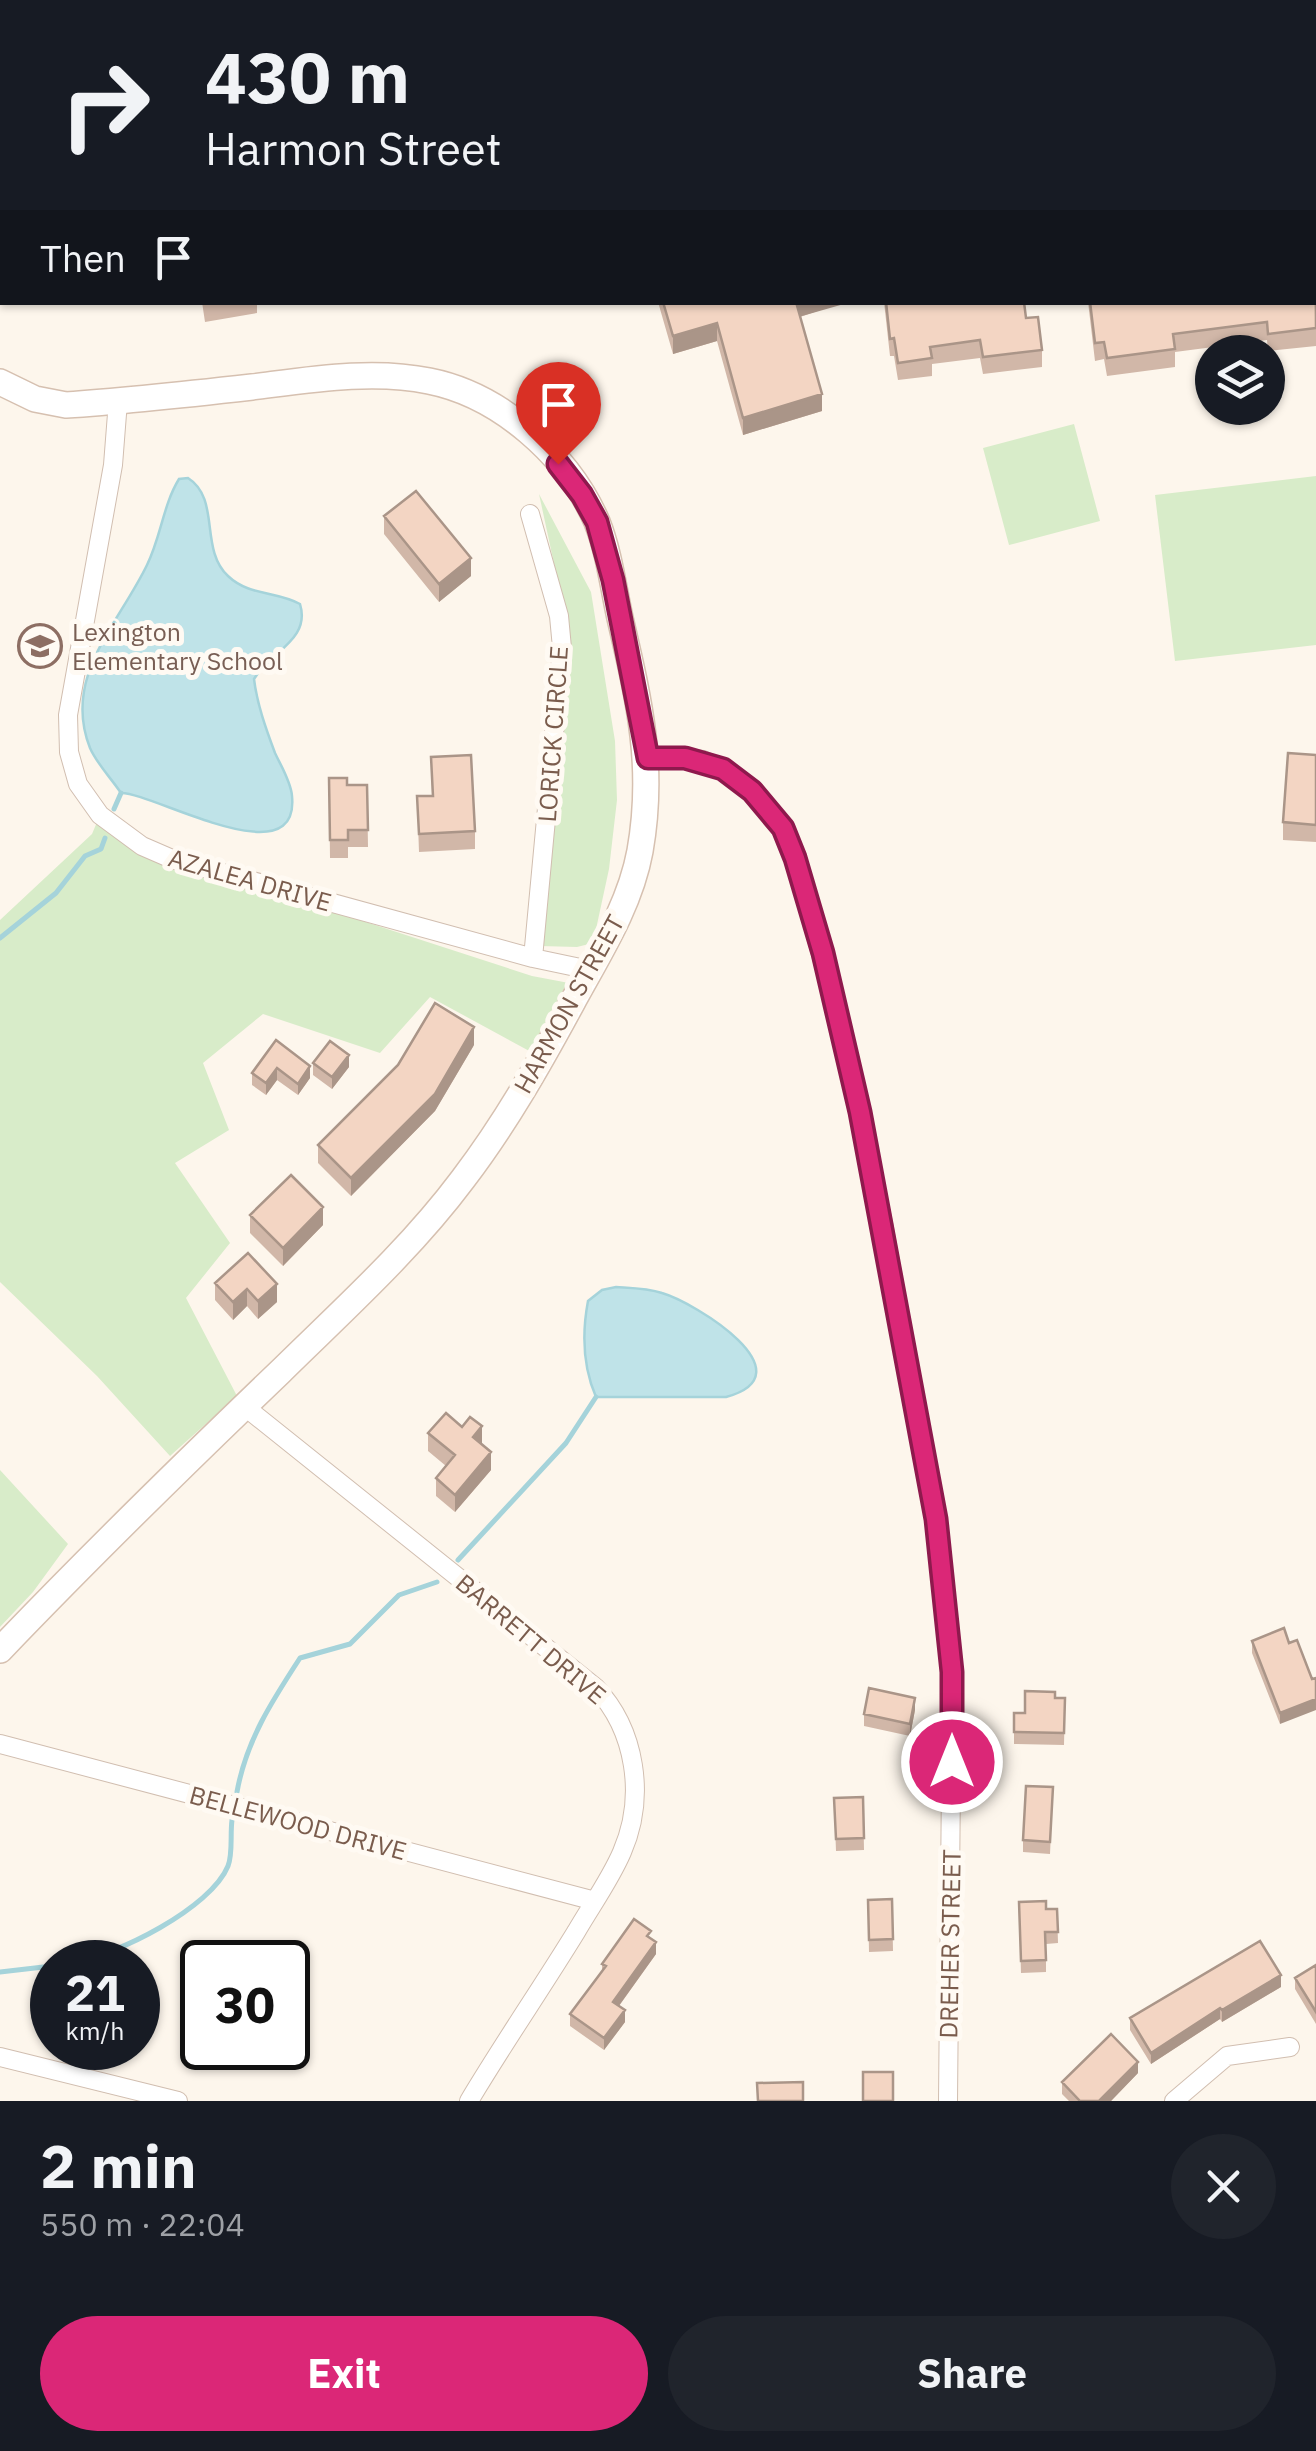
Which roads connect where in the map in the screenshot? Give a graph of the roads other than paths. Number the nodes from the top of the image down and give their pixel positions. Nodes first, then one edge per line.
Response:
1 (0, 382) edge
2 (118, 401) junction
3 (530, 514) dead end
4 (648, 758) junction
5 (533, 958) junction
6 (590, 970) junction
7 (244, 1406) junction
8 (0, 1650) edge
9 (0, 1744) edge
10 (595, 1901) junction
11 (1290, 2047) dead end
12 (0, 2057) edge
13 (178, 2101) edge
14 (468, 2101) edge
15 (948, 2101) edge
16 (1174, 2101) edge

1 - 2 street, HARMON STREET
2 - 4 street, HARMON STREET
2 - 5 street, AZALEA DRIVE
3 - 5 street, LORICK CIRCLE
4 - 6 street, HARMON STREET
4 - 15 street, DREHER STREET
5 - 6 street, AZALEA DRIVE
6 - 7 street, HARMON STREET
7 - 8 street, HARMON STREET
7 - 10 street, BARRETT DRIVE
9 - 10 street, BELLEWOOD DRIVE
10 - 14 street, BARRETT DRIVE
11 - 16 street
12 - 13 street

